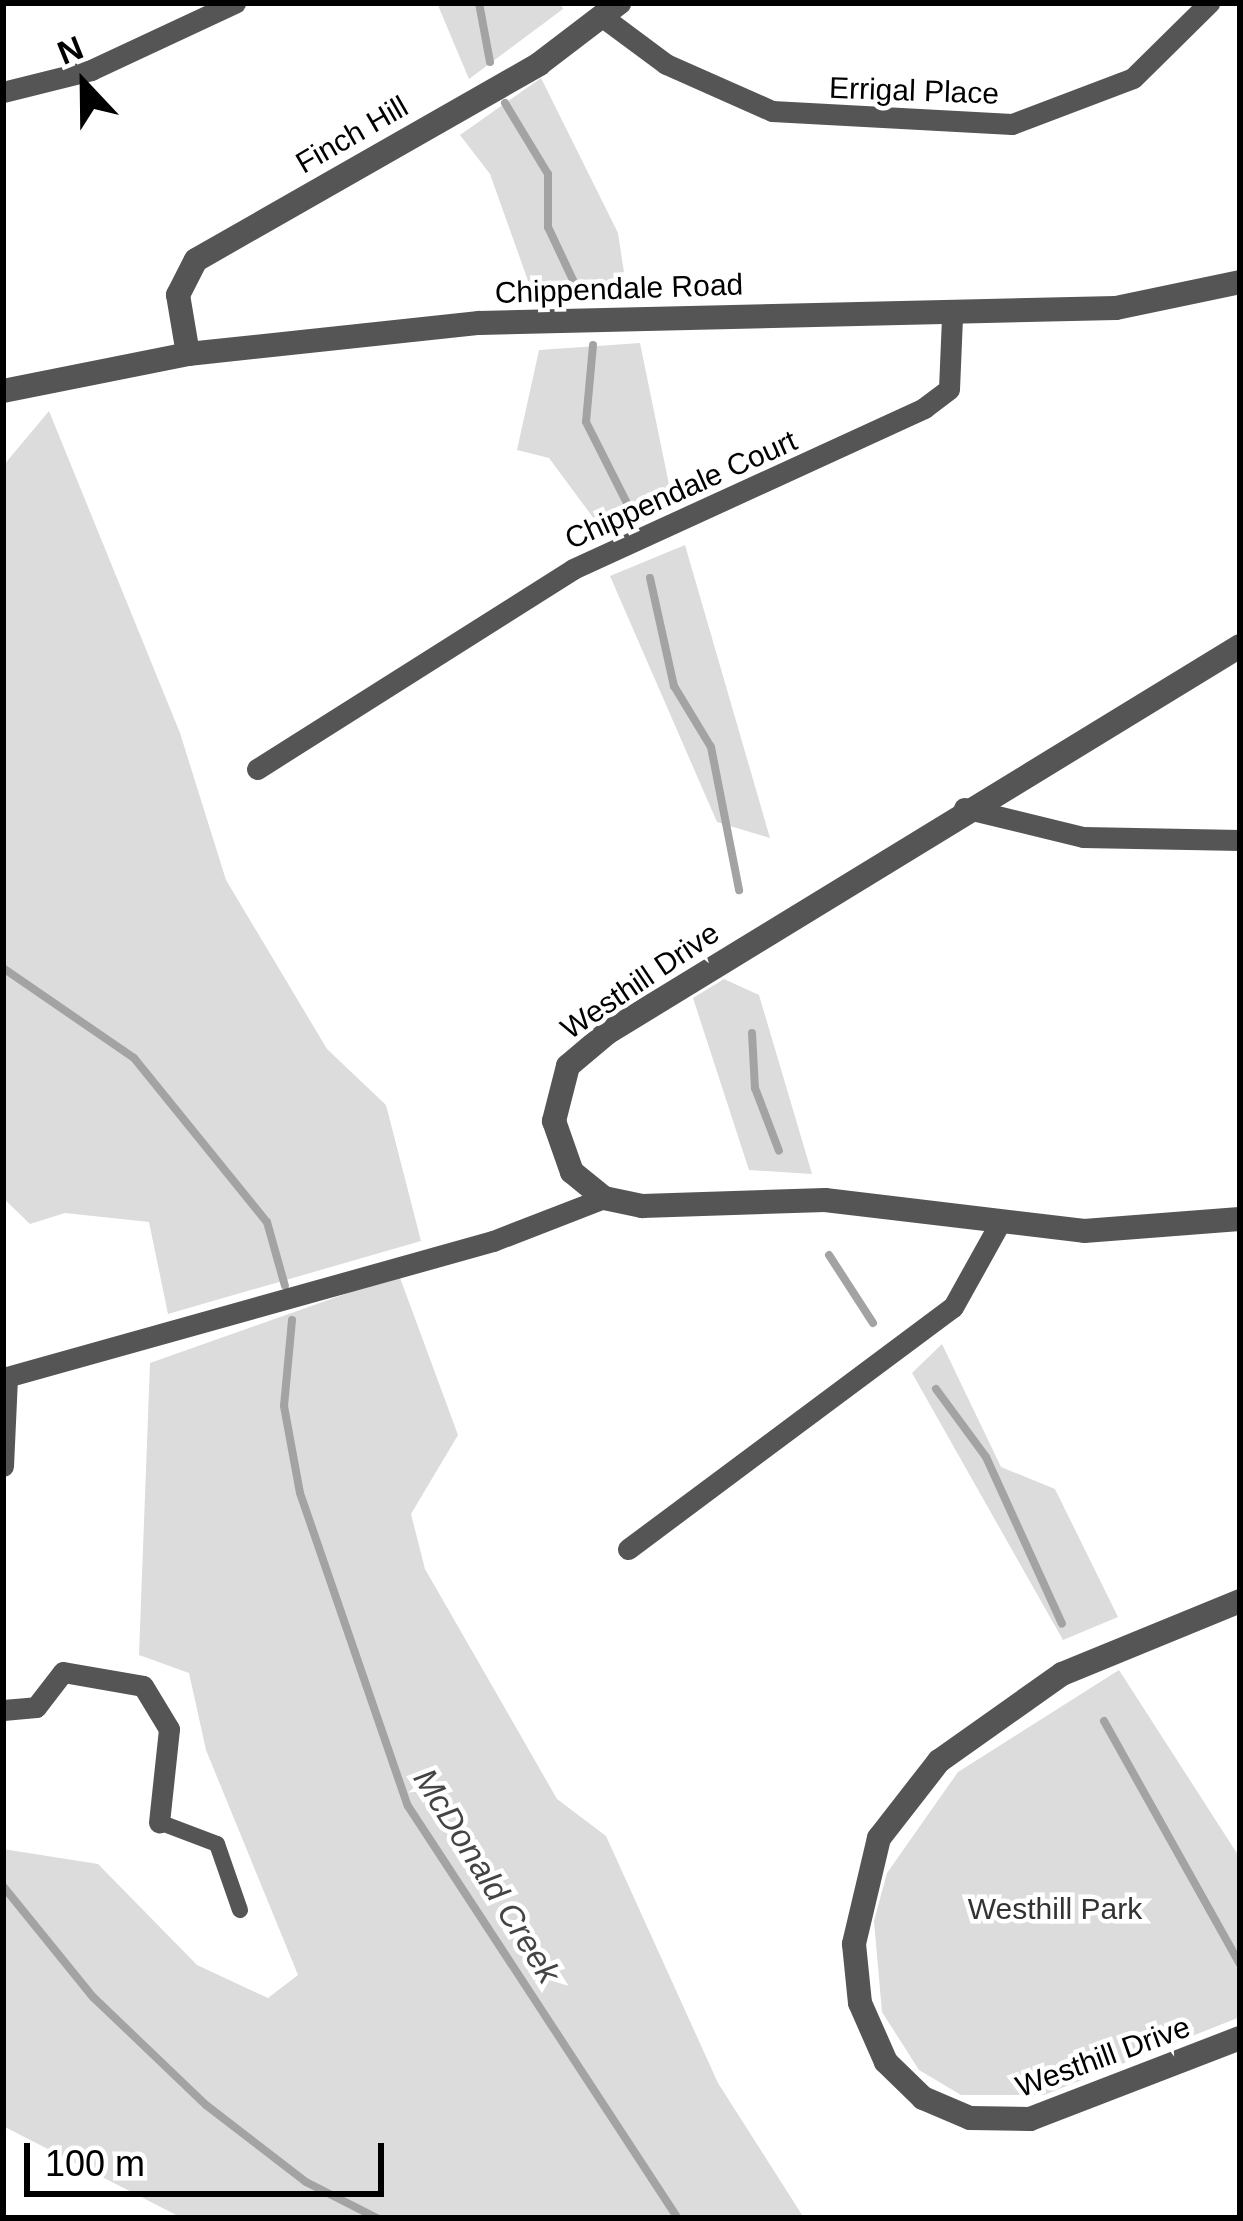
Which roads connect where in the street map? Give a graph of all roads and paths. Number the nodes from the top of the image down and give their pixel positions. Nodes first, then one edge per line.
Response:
1 (235, 3) edge
2 (1209, 3) edge
3 (611, 10) edge
4 (3, 92) edge
5 (1240, 282) edge
6 (952, 316) junction
7 (188, 354) junction
8 (3, 392) edge
9 (1240, 646) edge
10 (257, 769) dead end
11 (964, 808) junction
12 (1240, 840) edge
13 (604, 1198) junction
14 (1240, 1220) edge
15 (998, 1226) junction
16 (5, 1377) edge
17 (3, 1466) edge
18 (628, 1549) dead end
19 (1240, 1601) edge
20 (3, 1710) edge
21 (159, 1822) joint
22 (240, 1910) dead end
23 (1240, 2038) edge

1 - 4 street
2 - 3 street, Errigal Place
3 - 7 street, Finch Hill
5 - 6 street, Chippendale Road
6 - 7 street, Chippendale Road
6 - 10 street, Chippendale Court
7 - 8 street, Chippendale Road
9 - 11 street, Westhill Drive
11 - 12 street
11 - 13 street, Westhill Drive
13 - 15 street
13 - 16 street
14 - 15 street
15 - 18 street
16 - 17 street
19 - 23 street, Westhill Drive
20 - 21 street
21 - 22 street

